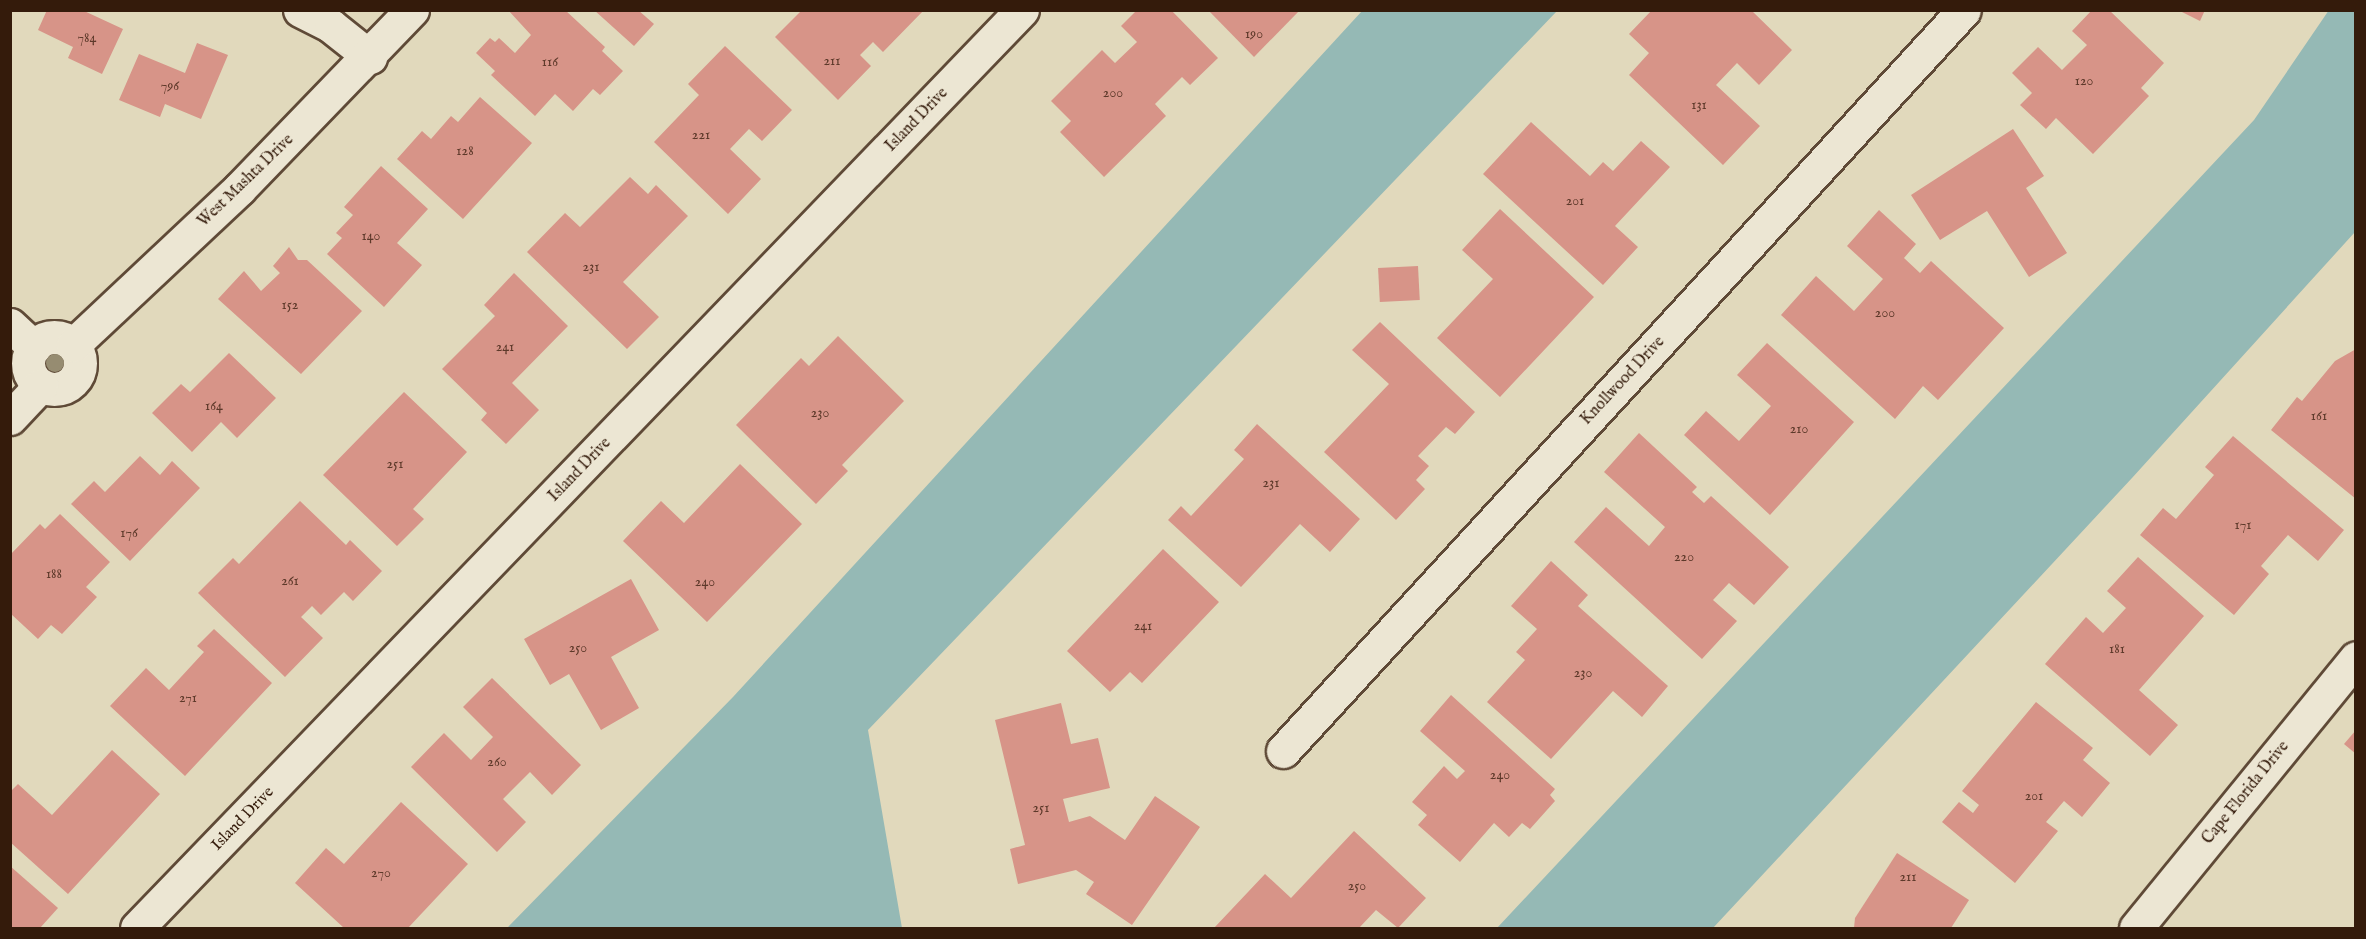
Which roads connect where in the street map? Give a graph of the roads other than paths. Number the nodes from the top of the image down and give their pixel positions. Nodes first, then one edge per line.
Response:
1 (300, 10) edge
2 (412, 10) edge
3 (1022, 10) edge
4 (1964, 10) edge
5 (370, 57) junction
6 (22, 336) edge
7 (73, 345) junction
8 (41, 385) junction
9 (10, 418) edge
10 (2355, 658) edge
11 (1283, 751) dead end
12 (137, 928) edge
13 (2136, 928) edge

1 - 5 street
2 - 5 street, West Mashta Drive
3 - 12 street, Island Drive
4 - 11 street, Knollwood Drive
5 - 7 street, West Mashta Drive
6 - 7 street
6 - 8 street
7 - 8 street
8 - 9 street
10 - 13 street, Cape Florida Drive

